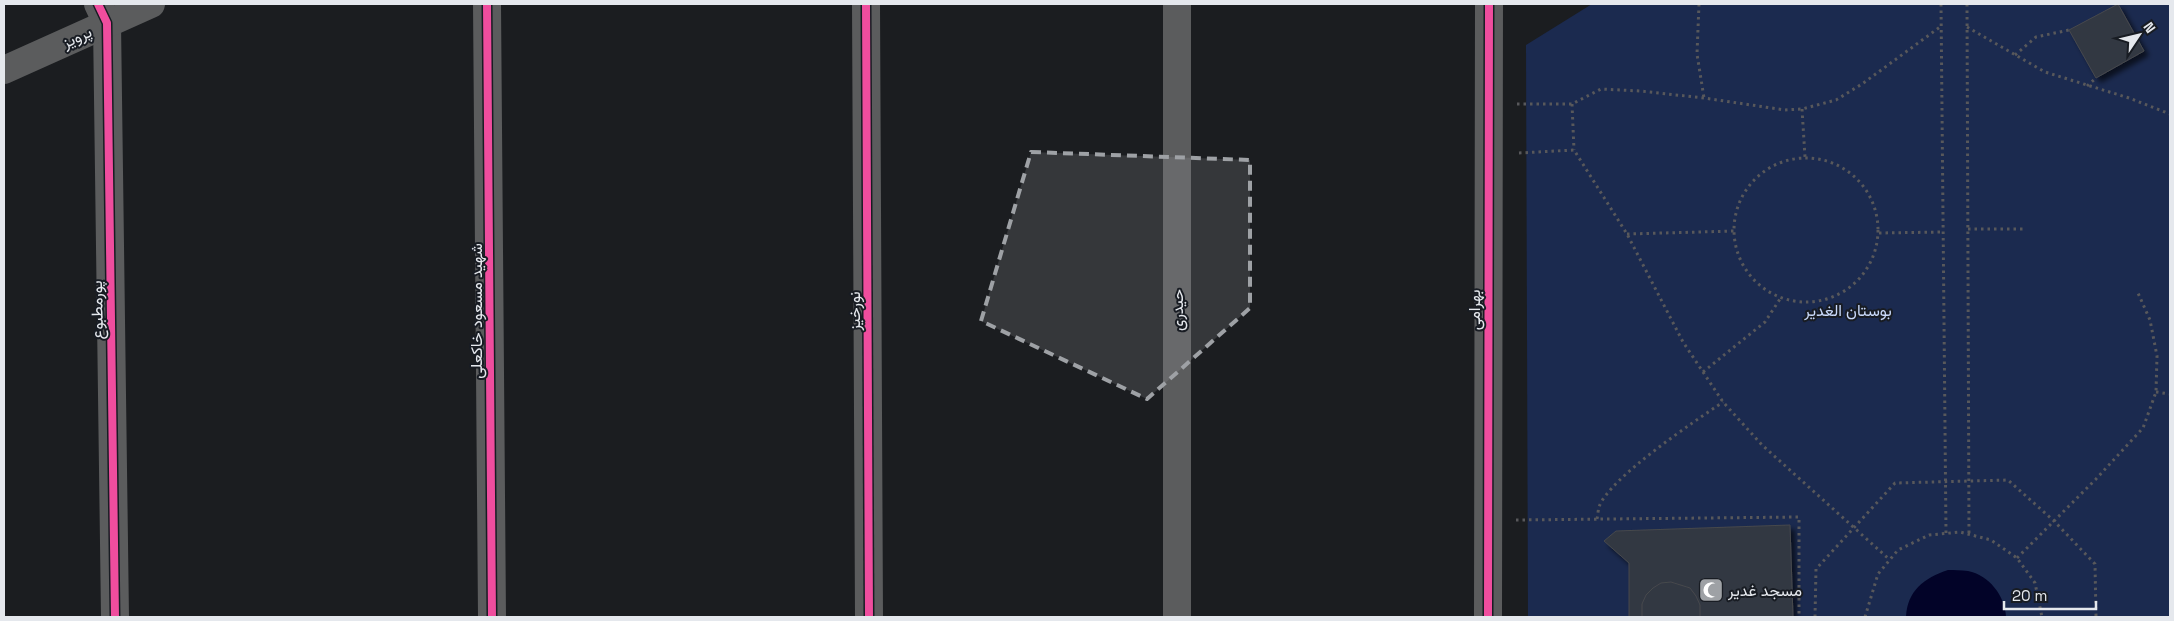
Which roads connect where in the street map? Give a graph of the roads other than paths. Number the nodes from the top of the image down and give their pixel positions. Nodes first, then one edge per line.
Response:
1 (151, 4) edge
2 (487, 4) edge
3 (866, 4) edge
4 (1177, 4) edge
5 (1489, 4) edge
6 (103, 13) edge
7 (4, 70) edge
8 (115, 617) edge
9 (492, 617) edge
10 (870, 617) edge
11 (1178, 617) edge
12 (1488, 617) edge

1 - 6 street, پرویز
2 - 9 street, شهید مسعود خاکعلی
3 - 10 street, نورخیز
4 - 11 street, حیدری
5 - 12 street, بهرامی
6 - 7 street, پرویز
6 - 8 street, پورمطبوع

